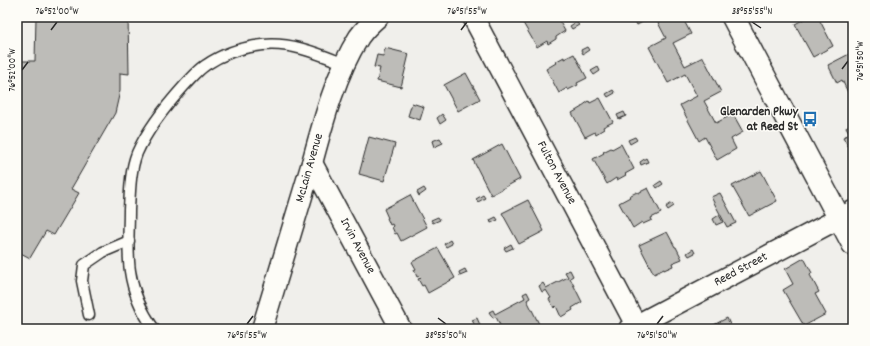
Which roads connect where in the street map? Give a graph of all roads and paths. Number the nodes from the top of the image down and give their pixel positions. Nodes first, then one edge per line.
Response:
1 (378, 17) edge
2 (474, 17) edge
3 (733, 17) edge
4 (345, 64) junction
5 (312, 163) junction
6 (846, 215) edge
7 (129, 241) junction
8 (853, 244) edge
9 (89, 315) dead end
10 (635, 328) edge
11 (154, 329) edge
12 (262, 329) edge
13 (401, 329) edge

1 - 4 street, McLain Avenue
2 - 10 street, Fulton Avenue
3 - 6 street
4 - 5 street, McLain Avenue
4 - 7 lane
5 - 12 street, McLain Avenue
5 - 13 street, Irvin Avenue
6 - 8 street
6 - 10 street, Reed Street
7 - 9 lane
7 - 11 lane

